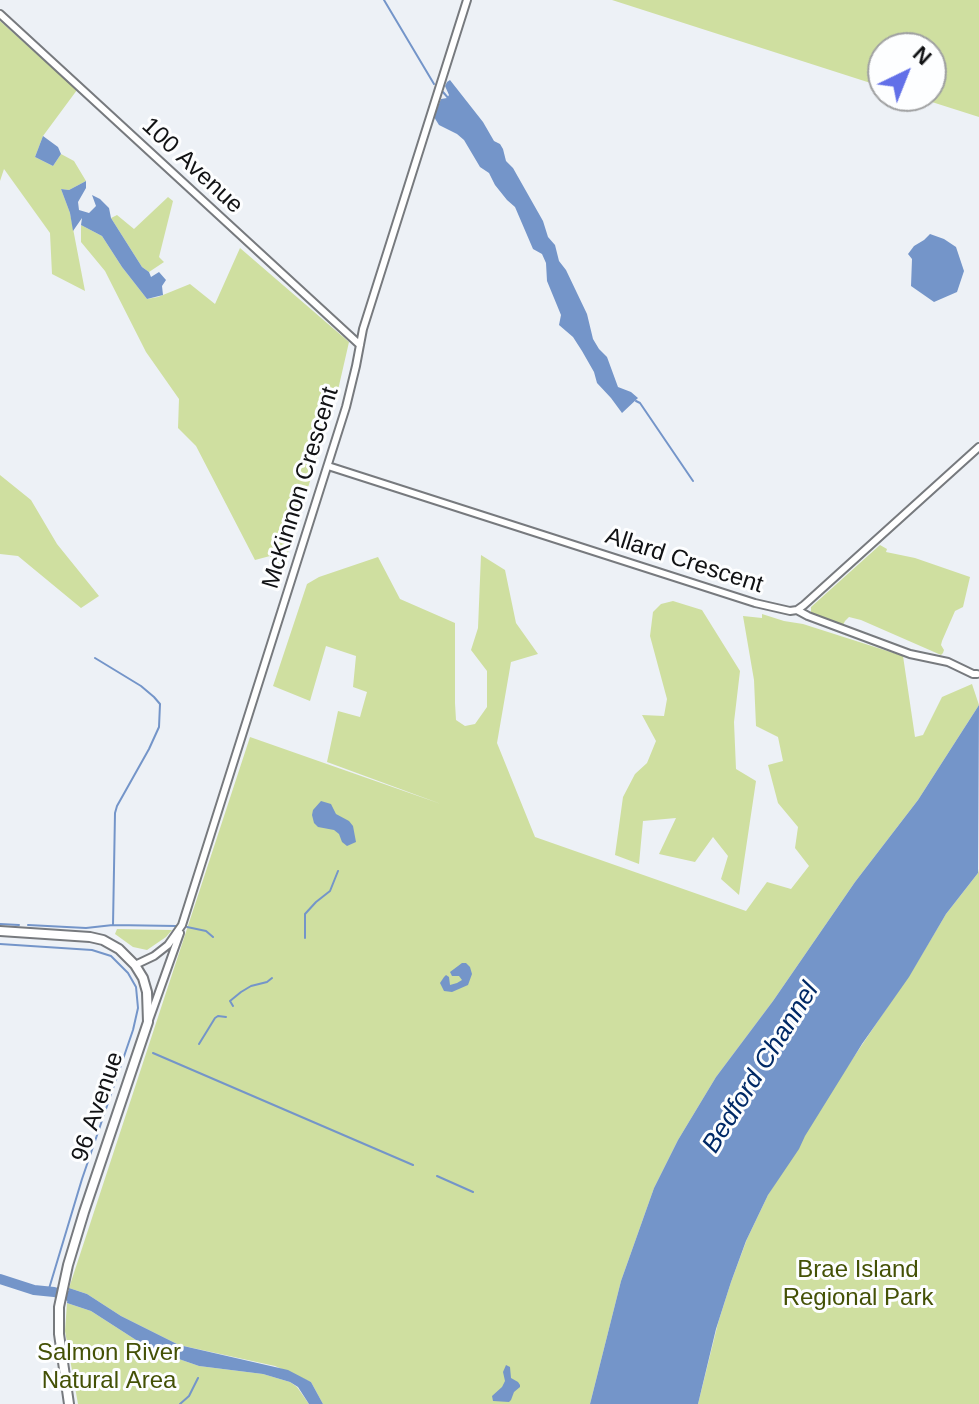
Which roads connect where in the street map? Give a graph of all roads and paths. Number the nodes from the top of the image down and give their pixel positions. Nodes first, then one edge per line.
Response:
1 (467, 0) edge
2 (0, 14) edge
3 (360, 345) junction
4 (979, 447) edge
5 (328, 466) junction
6 (797, 610) junction
7 (977, 674) dead end
8 (180, 929) junction
9 (0, 931) edge
10 (135, 965) junction
11 (148, 1022) junction
12 (69, 1404) edge

1 - 3 street, McKinnon Crescent
2 - 3 street, 100 Avenue
3 - 5 street, McKinnon Crescent
4 - 6 street
5 - 6 street, Allard Crescent
5 - 8 street, McKinnon Crescent
6 - 7 street, Allard Crescent
8 - 10 street, McKinnon Crescent
8 - 11 street
9 - 10 main road
10 - 11 main road, 96 Avenue
11 - 12 main road, 96 Avenue

